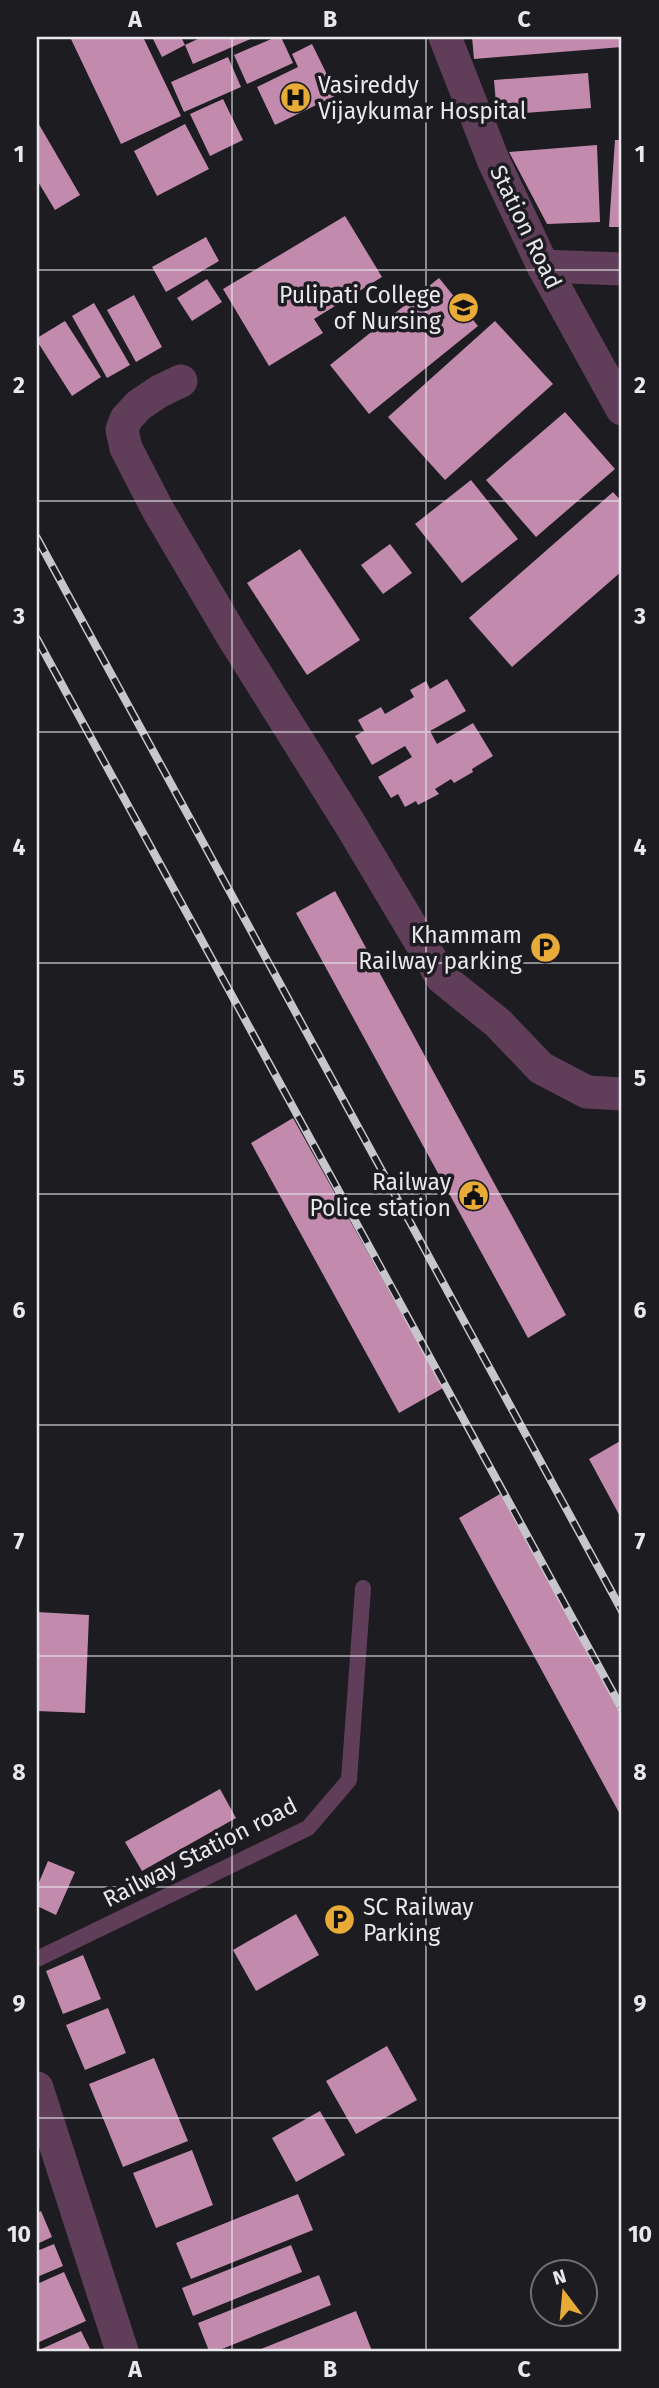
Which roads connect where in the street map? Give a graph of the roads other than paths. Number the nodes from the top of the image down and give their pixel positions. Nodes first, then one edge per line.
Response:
1 (446, 37) edge
2 (542, 266) junction
3 (622, 269) edge
4 (180, 381) dead end
5 (622, 409) edge
6 (622, 1094) edge
7 (363, 1588) dead end
8 (37, 1959) edge
9 (37, 2088) edge
10 (122, 2351) edge

1 - 2 street, Station Road
2 - 3 street
2 - 5 street, Station Road
4 - 6 street
7 - 8 lane, Railway Station road
9 - 10 street

